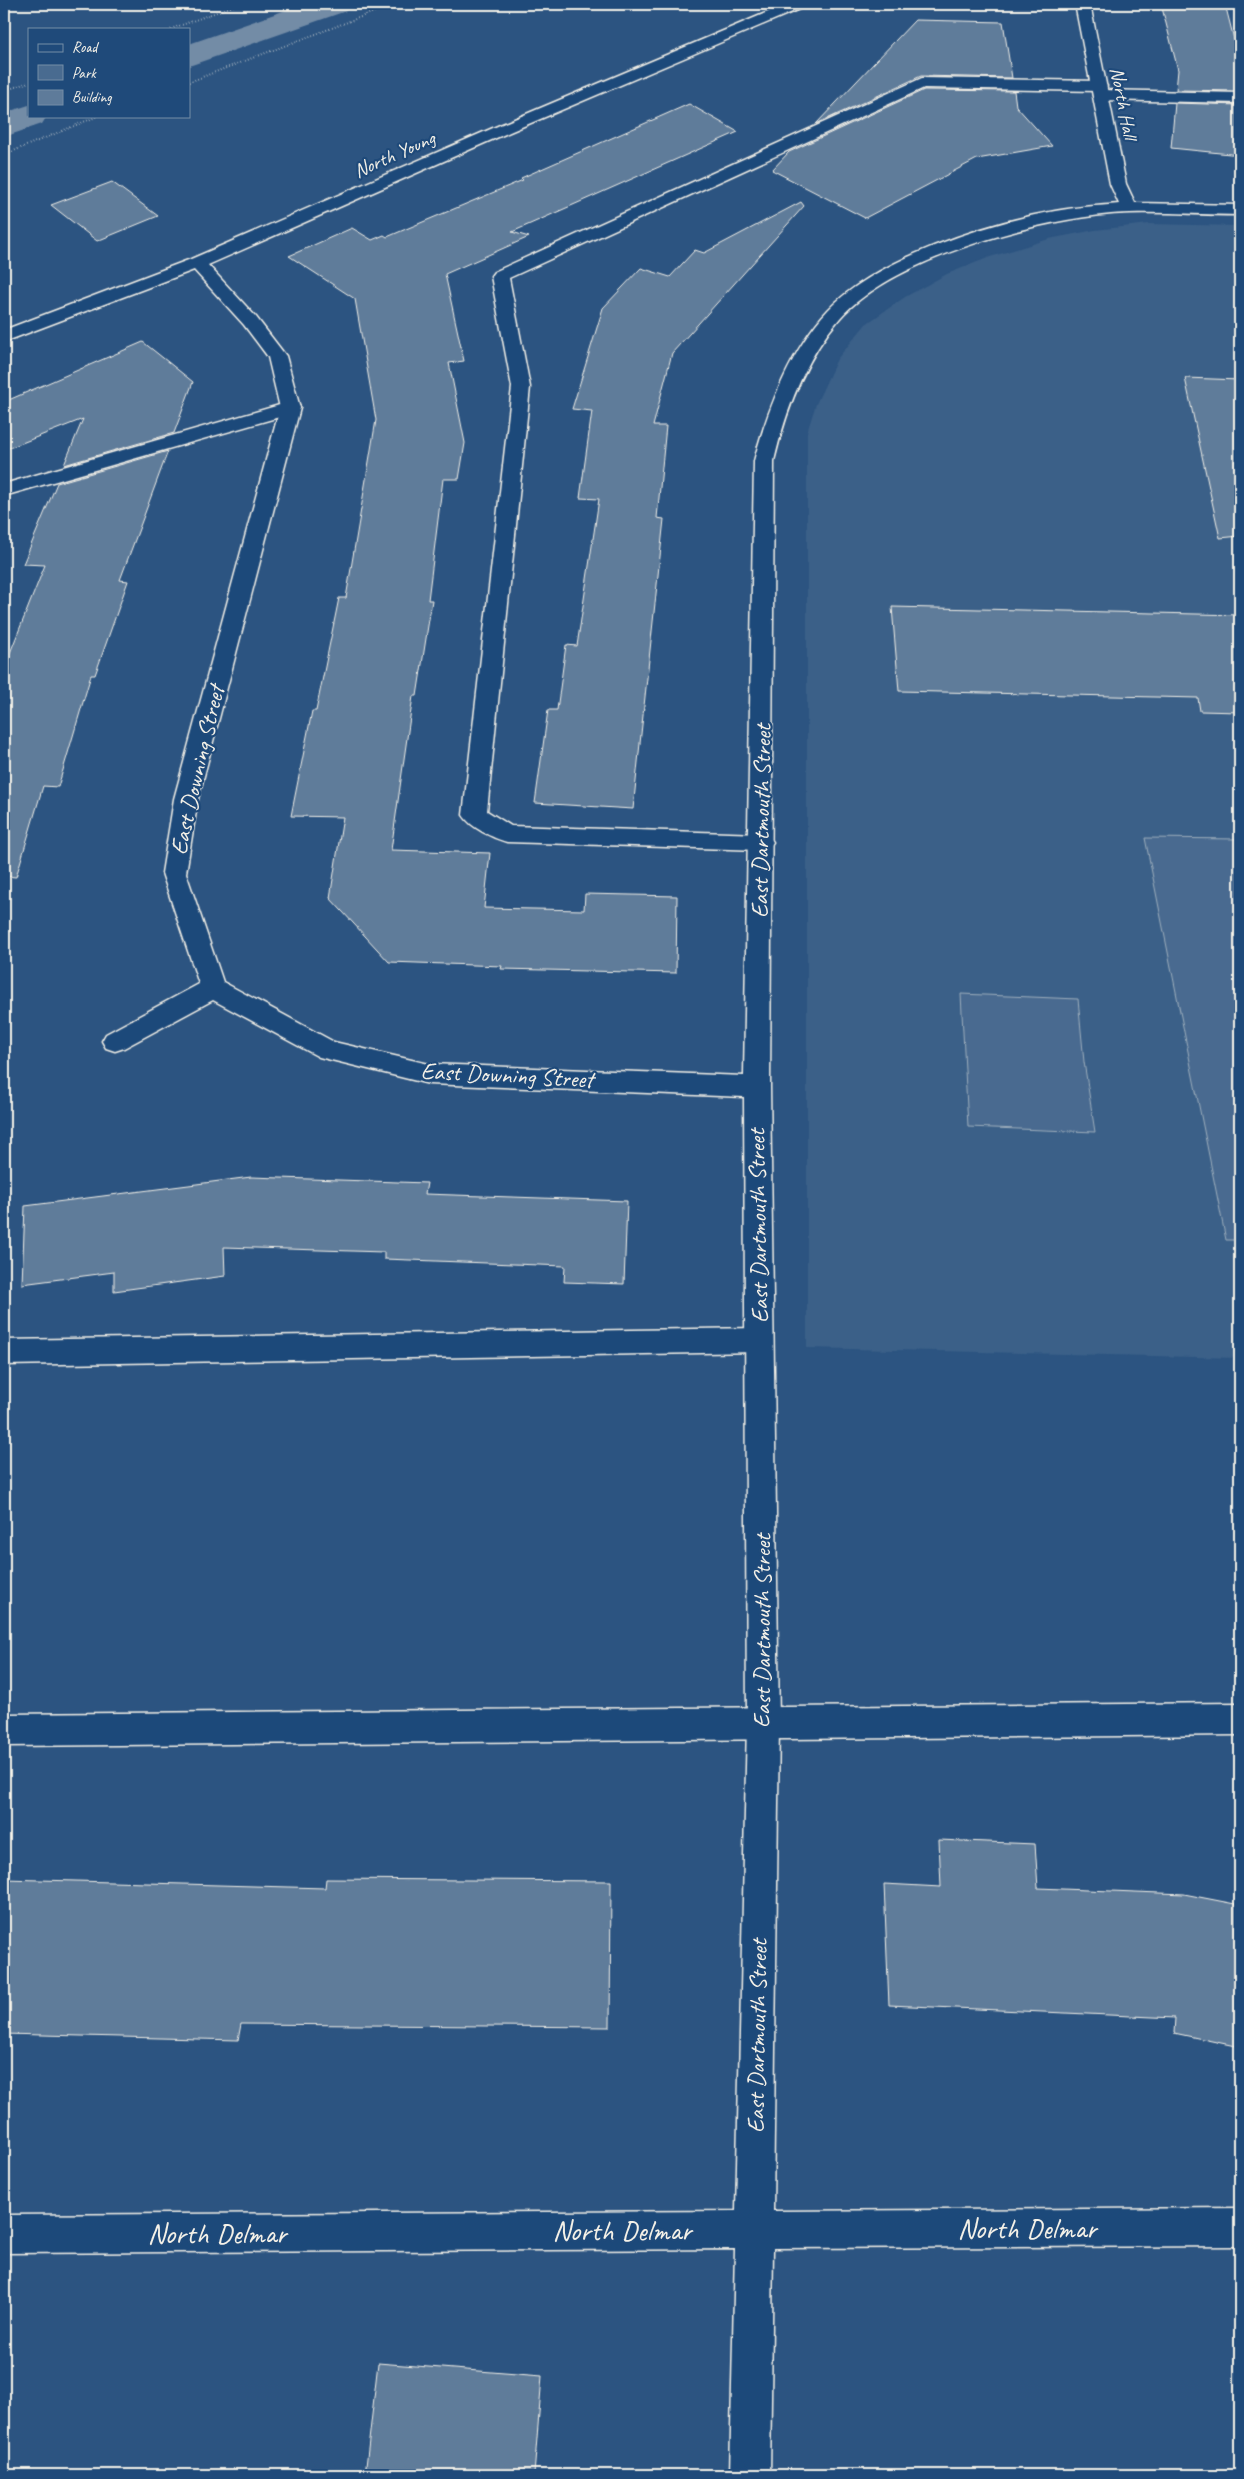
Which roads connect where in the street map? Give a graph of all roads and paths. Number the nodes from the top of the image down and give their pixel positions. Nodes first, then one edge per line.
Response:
1 (238, 4) edge
2 (394, 4) edge
3 (798, 4) edge
4 (1083, 4) edge
5 (175, 28) edge
6 (28, 82) edge
7 (190, 82) edge
8 (1100, 90) junction
9 (4, 91) edge
10 (1240, 98) edge
11 (93, 118) edge
12 (4, 155) edge
13 (1129, 208) junction
14 (1240, 210) edge
15 (198, 263) junction
16 (4, 336) edge
17 (290, 408) junction
18 (4, 490) edge
19 (761, 842) junction
20 (213, 988) junction
21 (116, 1041) dead end
22 (757, 1087) junction
23 (759, 1340) junction
24 (4, 1353) edge
25 (1240, 1719) edge
26 (763, 1723) junction
27 (4, 1730) edge
28 (1240, 2227) edge
29 (753, 2229) junction
30 (4, 2234) edge
31 (750, 2475) edge

1 - 5 path
2 - 7 path
3 - 15 street, North Young
4 - 8 street, North Hall
6 - 9 path
8 - 10 street
8 - 13 street, North Hall
8 - 19 street
11 - 12 path
13 - 14 street, East Dartmouth Street
13 - 19 street, East Dartmouth Street
15 - 16 street, North Young
15 - 17 street, East Downing Street
17 - 18 street
17 - 20 street, East Downing Street
19 - 22 street, East Dartmouth Street
20 - 21 street
20 - 22 street, East Downing Street
22 - 23 street, East Dartmouth Street
23 - 24 street
23 - 26 street, East Dartmouth Street
25 - 26 street
26 - 27 street
26 - 29 street, East Dartmouth Street
28 - 29 street, North Delmar
29 - 30 street, North Delmar
29 - 31 street, East Dartmouth Street

